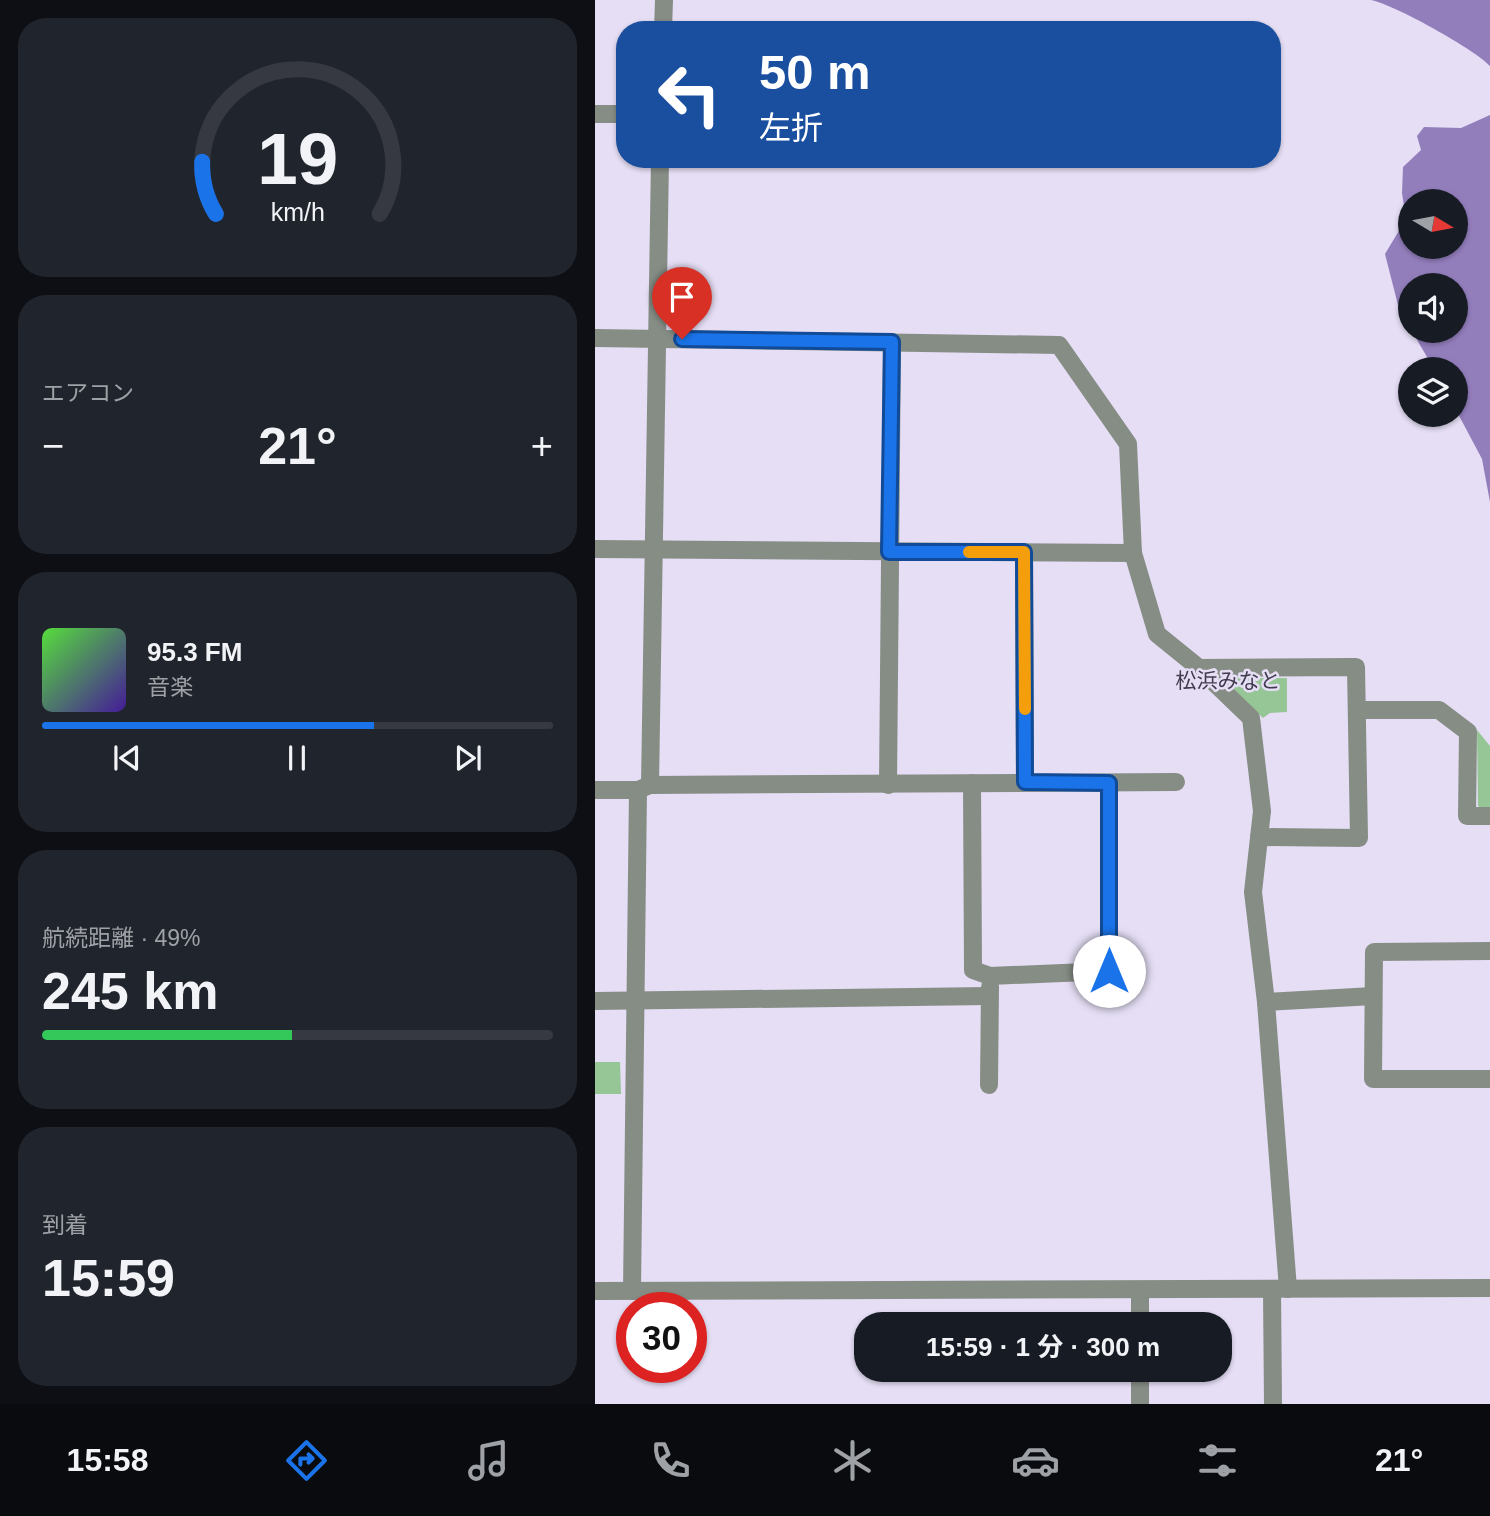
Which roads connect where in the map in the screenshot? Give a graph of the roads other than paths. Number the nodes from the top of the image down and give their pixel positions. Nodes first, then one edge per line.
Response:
1 (664, 0) edge
2 (663, 21) edge
3 (595, 114) edge
4 (616, 114) edge
5 (660, 168) edge
6 (595, 338) edge
7 (656, 339) junction
8 (892, 342) junction
9 (595, 549) edge
10 (653, 549) junction
11 (889, 552) junction
12 (1024, 552) junction
13 (1133, 553) junction
14 (1199, 668) junction
15 (1357, 710) junction
16 (1025, 782) junction
17 (1176, 782) dead end
18 (972, 783) junction
19 (1109, 783) junction
20 (888, 785) junction
21 (644, 788) junction
22 (595, 790) edge
23 (1490, 816) edge
24 (1259, 837) junction
25 (1490, 951) edge
26 (990, 976) junction
27 (989, 996) junction
28 (1373, 996) junction
29 (595, 1001) edge
30 (634, 1001) junction
31 (1266, 1002) junction
32 (1490, 1079) edge
33 (989, 1085) dead end
34 (1490, 1288) edge
35 (1280, 1289) junction
36 (1140, 1290) junction
37 (595, 1291) edge
38 (632, 1292) junction
39 (1140, 1312) edge
40 (1140, 1382) edge
41 (1140, 1404) edge
42 (1273, 1404) edge

1 - 2 street
3 - 4 street
5 - 7 street
6 - 7 street
7 - 8 street
7 - 10 street
8 - 11 street
8 - 13 street
9 - 10 street
10 - 11 street
10 - 21 street
11 - 12 street
11 - 20 street
12 - 13 street
12 - 16 street
13 - 14 street
14 - 15 street
14 - 24 street
15 - 23 street
15 - 24 street
16 - 18 street
16 - 19 street
17 - 19 street
18 - 20 street
18 - 26 street
19 - 26 street
20 - 21 street
21 - 22 street
21 - 30 street
24 - 31 street
25 - 28 street
26 - 27 street
27 - 30 street
27 - 33 street
28 - 31 street
28 - 32 street
29 - 30 street
30 - 38 street
31 - 35 street
34 - 35 street
35 - 36 street
35 - 42 street
36 - 38 street
36 - 39 street
37 - 38 street
40 - 41 street

